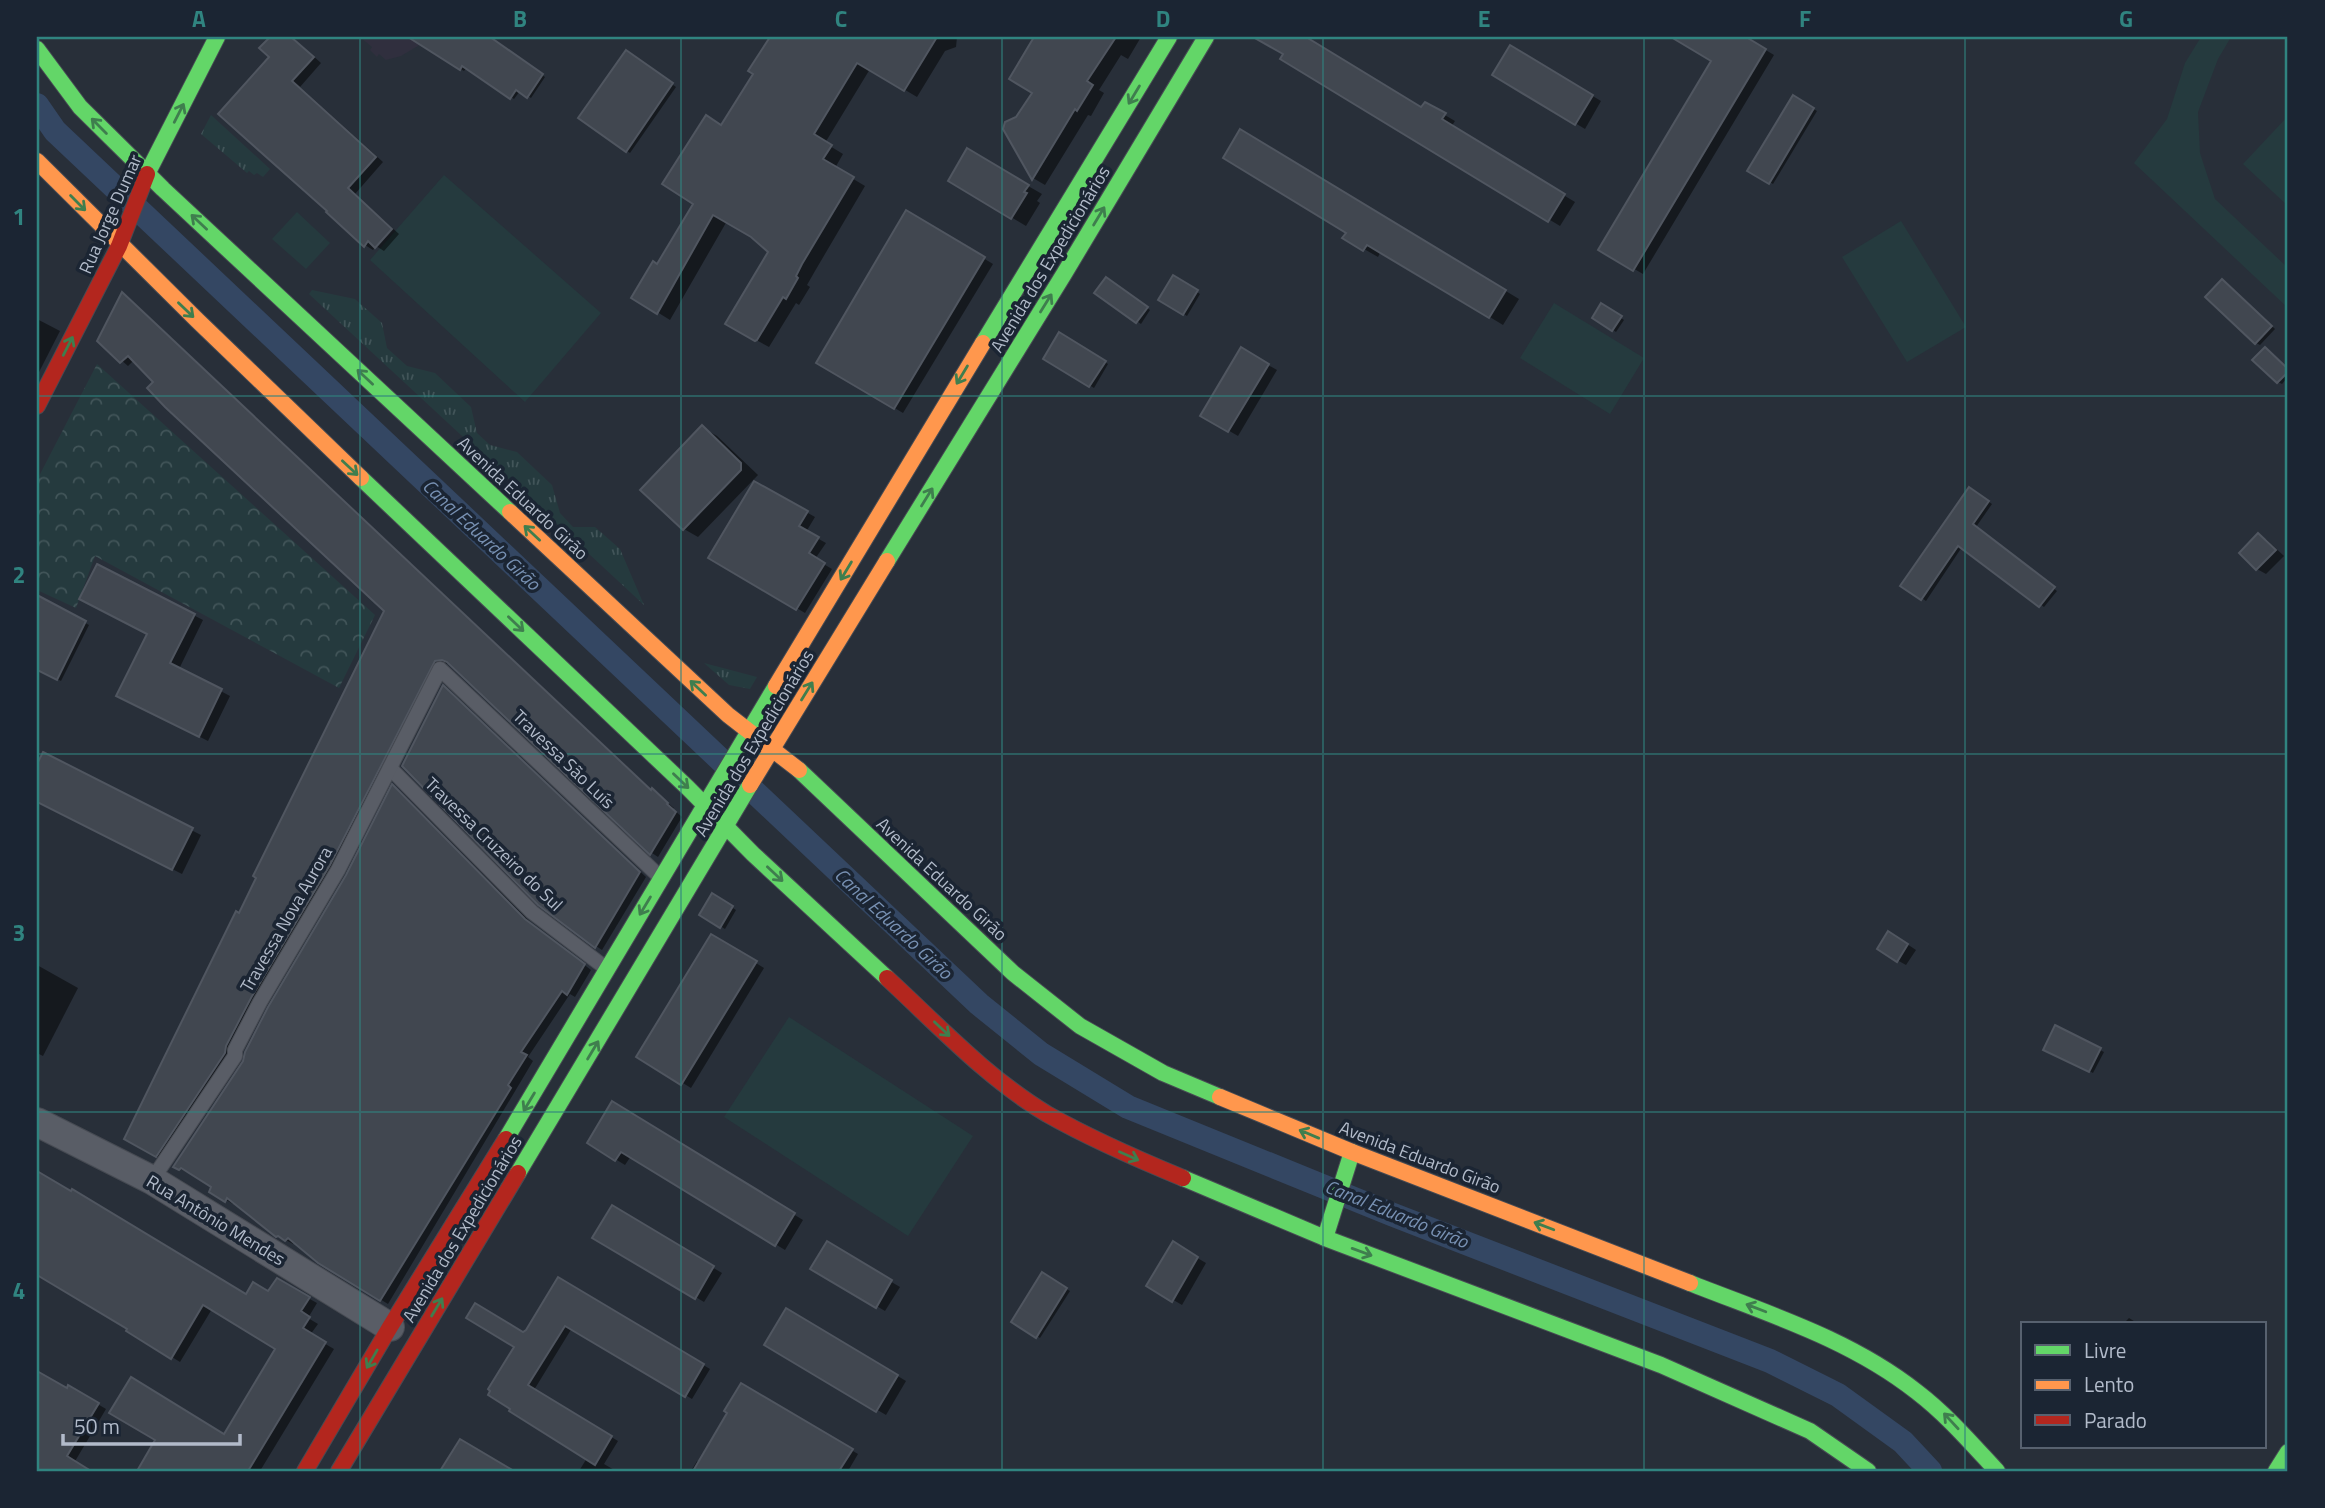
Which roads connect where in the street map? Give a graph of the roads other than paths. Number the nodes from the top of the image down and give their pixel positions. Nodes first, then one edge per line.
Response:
1 (217, 37) edge
2 (1169, 37) edge
3 (1206, 37) edge
4 (37, 49) edge
5 (37, 161) edge
6 (147, 174) junction
7 (119, 246) junction
8 (1051, 265) junction
9 (37, 406) edge
10 (440, 669) joint
11 (750, 732) junction
12 (772, 749) junction
13 (390, 768) junction
14 (705, 806) junction
15 (726, 827) junction
16 (661, 878) junction
17 (607, 969) junction
18 (37, 1122) edge
19 (1350, 1159) junction
20 (152, 1180) junction
21 (1325, 1238) junction
22 (390, 1327) junction
23 (2288, 1451) edge
24 (305, 1471) edge
25 (339, 1471) edge
26 (1868, 1471) edge
27 (1997, 1471) edge
28 (2276, 1471) edge

6 -> 1 main road, Rua Jorge Dumar
2 -> 8 main road, Avenida dos Expedicionários
8 -> 3 main road, Avenida dos Expedicionários
6 -> 4 main road, Avenida Eduardo Girão
5 -> 7 main road
6 - 7 main road, Rua Jorge Dumar
11 -> 6 main road, Avenida Eduardo Girão
9 -> 7 main road, Rua Jorge Dumar
7 -> 14 main road
8 -> 11 main road, Avenida dos Expedicionários
12 -> 8 main road, Avenida dos Expedicionários
10 - 13 lane, Travessa Nova Aurora
10 - 16 lane, Travessa São Luís
11 - 12 main road, Avenida Eduardo Girão
11 - 14 main road, Avenida dos Expedicionários
12 - 15 main road, Avenida dos Expedicionários
19 -> 12 main road, Avenida Eduardo Girão
13 - 17 lane, Travessa Cruzeiro do Sul
13 - 20 lane, Travessa Nova Aurora
14 - 15 main road
14 - 16 main road, Avenida dos Expedicionários
15 -> 21 main road
25 -> 15 main road, Avenida dos Expedicionários
16 -> 17 main road, Avenida dos Expedicionários
17 -> 22 main road, Avenida dos Expedicionários
18 - 20 street, Rua Antônio Mendes
19 - 21 main road
27 -> 19 main road, Avenida Eduardo Girão
20 - 22 street, Rua Antônio Mendes
21 -> 26 main road
22 -> 24 main road, Avenida dos Expedicionários
23 - 28 main road

